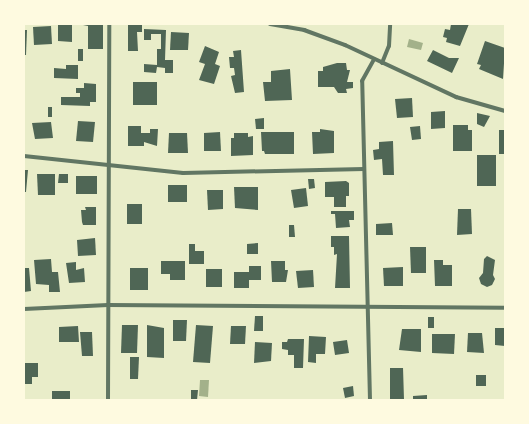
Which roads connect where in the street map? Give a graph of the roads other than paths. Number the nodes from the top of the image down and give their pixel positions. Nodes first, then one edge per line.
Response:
1 (109, 24) edge
2 (270, 24) edge
3 (390, 24) edge
4 (374, 59) junction
5 (382, 63) junction
6 (505, 111) edge
7 (24, 156) edge
8 (110, 166) junction
9 (364, 169) junction
10 (108, 305) junction
11 (368, 307) junction
12 (505, 308) edge
13 (24, 309) edge
14 (108, 400) edge
15 (370, 400) edge

1 - 8 street
2 - 4 street
3 - 5 street
4 - 5 street
4 - 9 street
5 - 6 street
7 - 8 street
8 - 9 street
8 - 10 street
9 - 11 street
10 - 11 street
10 - 13 street
10 - 14 street
11 - 12 street
11 - 15 street

